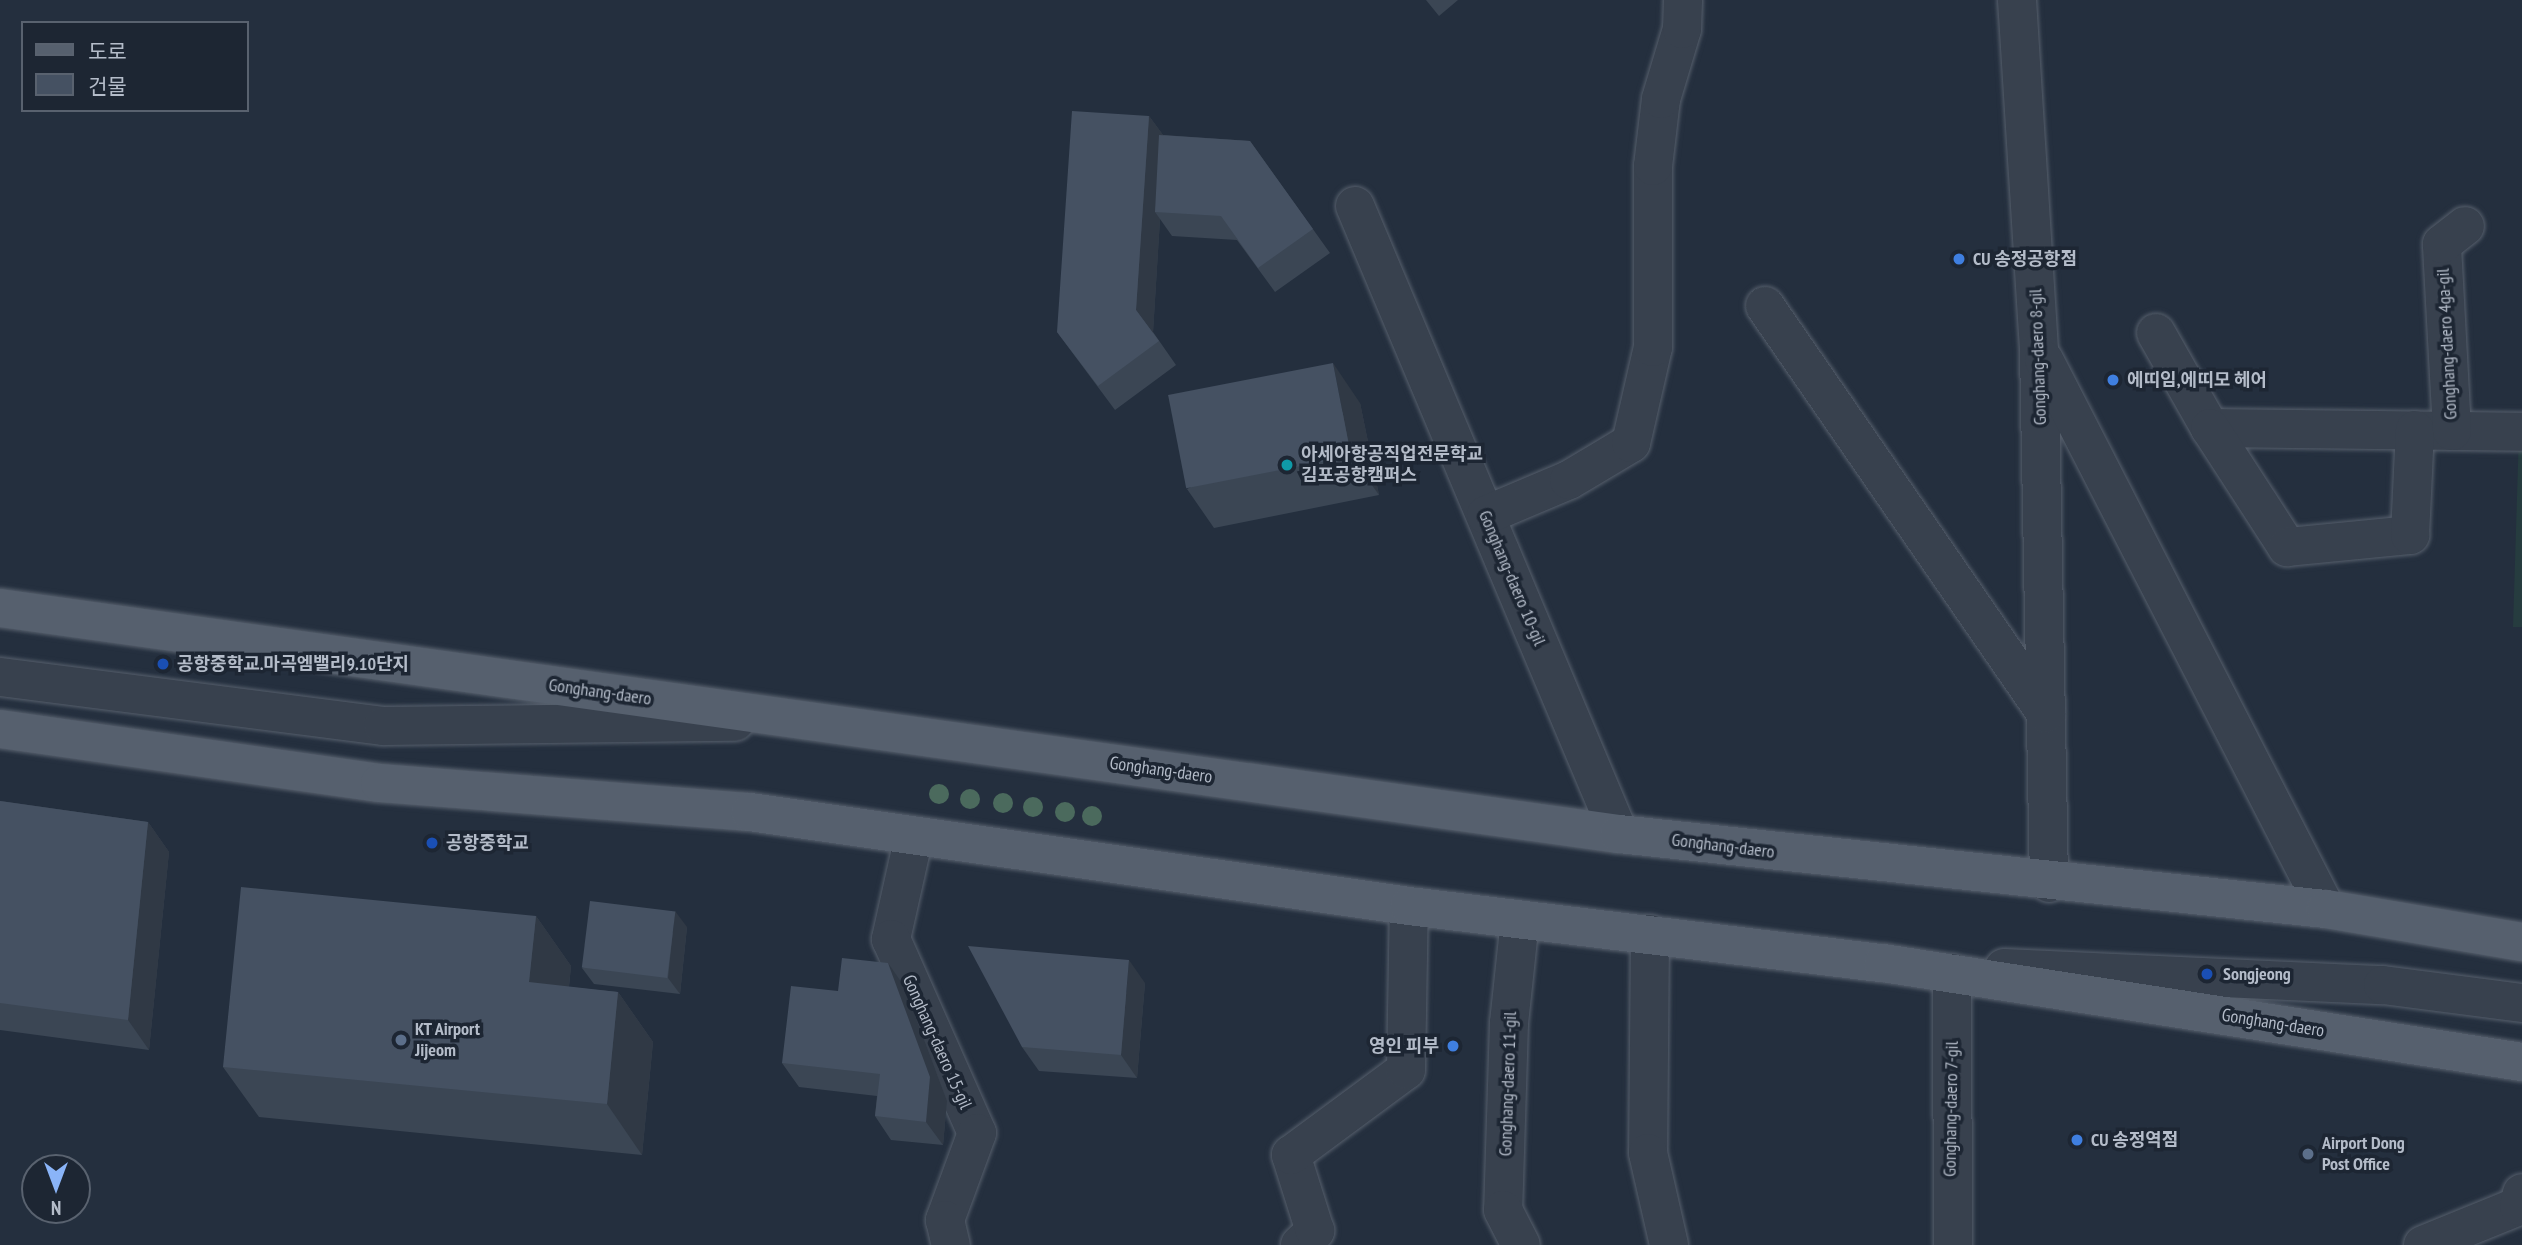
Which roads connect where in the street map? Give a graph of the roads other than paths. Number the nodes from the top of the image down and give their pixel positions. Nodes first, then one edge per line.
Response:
1 (1683, 0) edge
2 (2017, 0) edge
3 (1356, 206) dead end
4 (2465, 226) dead end
5 (1765, 306) dead end
6 (2156, 333) dead end
7 (2039, 351) junction
8 (2210, 428) junction
9 (2434, 431) junction
10 (2522, 432) edge
11 (1486, 515) junction
12 (0, 608) edge
13 (0, 677) edge
14 (2046, 714) junction
15 (811, 722) junction
16 (0, 729) edge
17 (1619, 834) junction
18 (914, 836) junction
19 (2049, 883) junction
20 (1409, 906) junction
21 (2326, 909) junction
22 (1520, 920) junction
23 (1650, 934) junction
24 (2522, 942) edge
25 (1883, 963) junction
26 (1952, 973) junction
27 (2522, 1003) edge
28 (2522, 1062) edge
29 (2522, 1193) edge
30 (951, 1245) edge
31 (1300, 1245) edge
32 (1521, 1245) edge
33 (1669, 1245) edge
34 (1953, 1245) edge
35 (2423, 1245) edge

1 - 11 street
2 - 7 street, Gonghang-daero 8-gil
3 - 11 street, Gonghang-daero 10-gil
4 - 9 street, Gonghang-daero 4ga-gil
5 - 14 street
6 - 8 street, Gonghang-daero 4ga-gil
7 - 14 street, Gonghang-daero 8-gil
7 - 21 street
8 - 9 street, Gonghang-daero 4ga-gil
8 - 9 street, Gonghang-daero 4ga-gil
9 - 10 street, Gonghang-daero 4ga-gil
11 - 17 street, Gonghang-daero 10-gil
12 - 15 main road, Gonghang-daero
13 - 15 street
14 - 19 street, Gonghang-daero 8-gil
15 - 17 main road, Gonghang-daero
16 - 18 main road, Gonghang-daero
17 - 19 main road, Gonghang-daero
18 - 20 main road, Gonghang-daero
18 - 30 street, Gonghang-daero 15-gil
19 - 21 main road, Gonghang-daero
20 - 22 main road, Gonghang-daero
20 - 31 street
21 - 24 main road, Gonghang-daero
22 - 23 main road, Gonghang-daero
22 - 32 street, Gonghang-daero 11-gil
23 - 25 main road, Gonghang-daero
23 - 33 street
25 - 26 main road, Gonghang-daero
25 - 27 street
26 - 28 main road, Gonghang-daero
26 - 34 street, Gonghang-daero 7-gil
29 - 35 street

